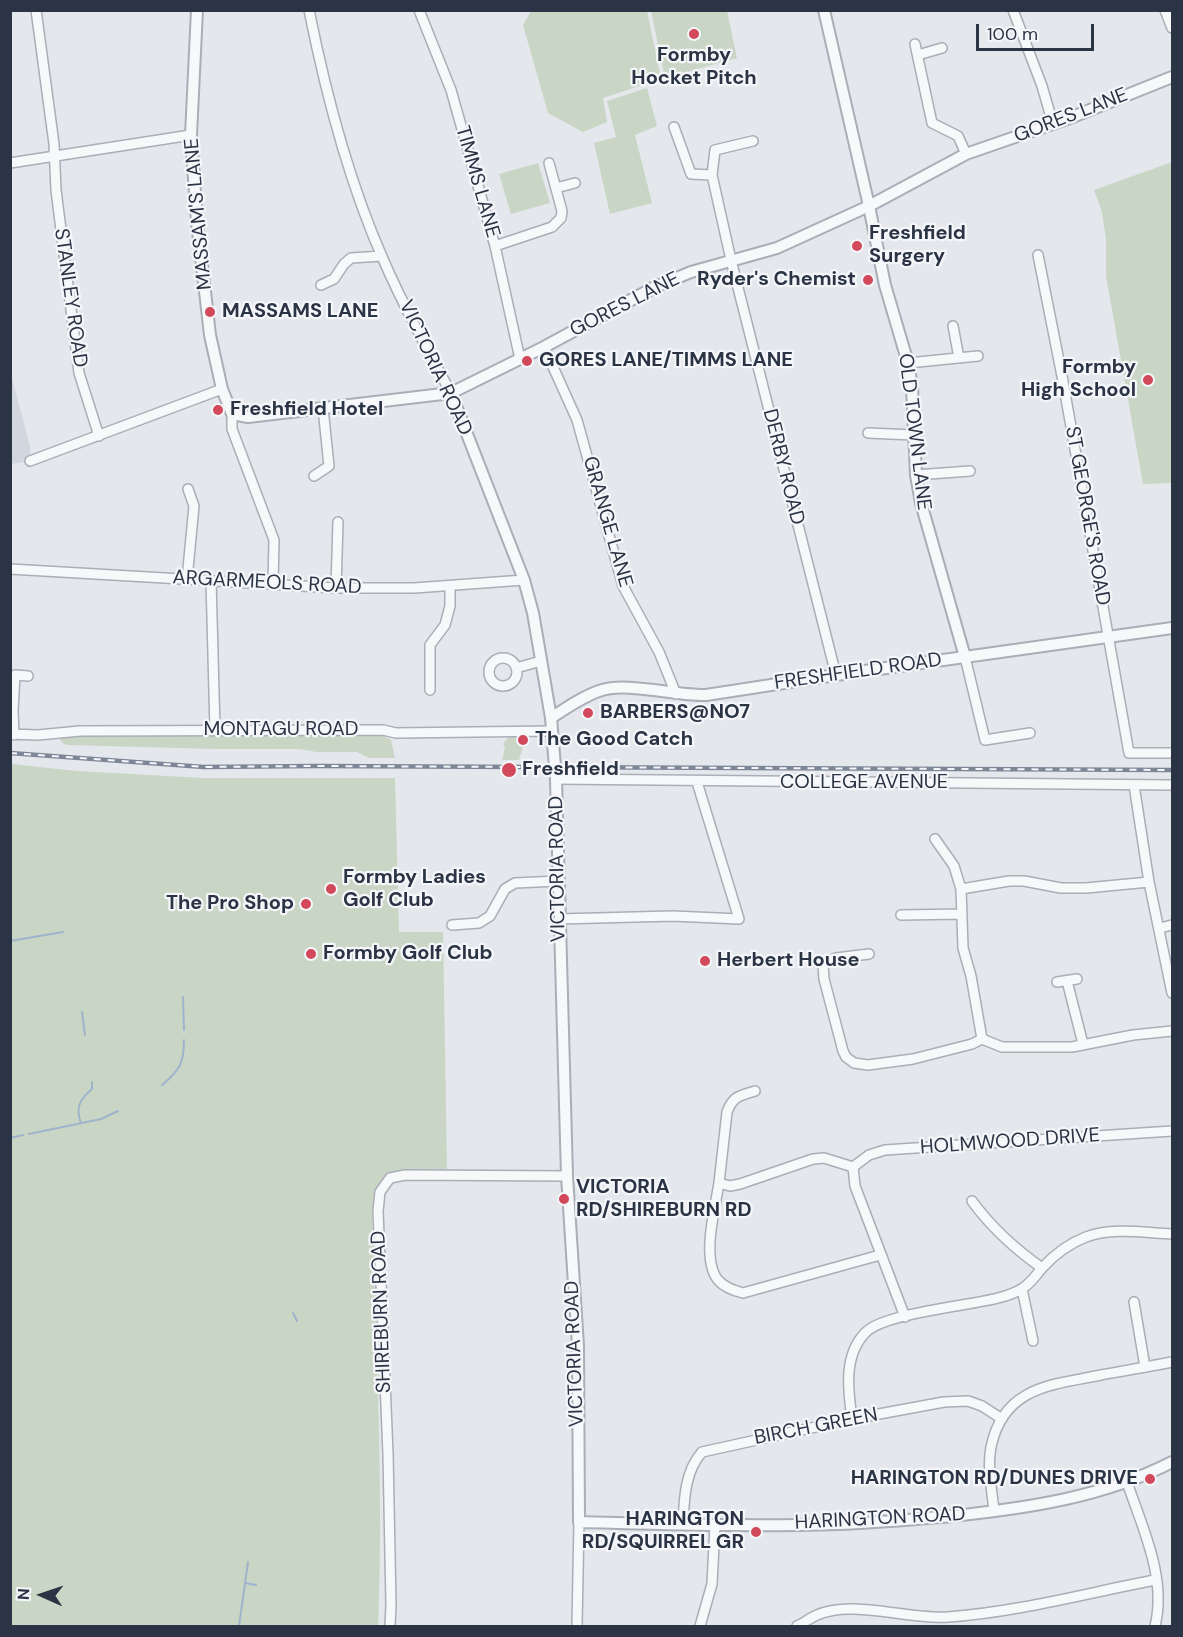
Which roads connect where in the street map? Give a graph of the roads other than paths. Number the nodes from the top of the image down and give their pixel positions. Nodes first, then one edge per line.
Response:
1 (36, 10) edge
2 (196, 10) edge
3 (309, 10) edge
4 (419, 10) edge
5 (824, 10) edge
6 (1013, 10) edge
7 (1165, 10) edge
8 (1173, 28) edge
9 (915, 44) dead end
10 (942, 48) dead end
11 (918, 55) junction
12 (1173, 77) edge
13 (1053, 124) junction
14 (674, 127) dead end
15 (191, 135) junction
16 (753, 141) dead end
17 (966, 154) junction
18 (54, 158) junction
19 (10, 163) edge
20 (549, 163) dead end
21 (712, 175) junction
22 (575, 183) dead end
23 (556, 188) junction
24 (869, 206) junction
25 (495, 246) junction
26 (1038, 255) dead end
27 (382, 256) junction
28 (731, 260) junction
29 (321, 285) dead end
30 (953, 326) dead end
31 (544, 347) junction
32 (978, 356) dead end
33 (959, 358) junction
34 (520, 359) junction
35 (908, 363) junction
36 (222, 389) junction
37 (451, 393) junction
38 (323, 408) junction
39 (232, 414) junction
40 (868, 433) dead end
41 (914, 435) junction
42 (99, 436) junction
43 (30, 461) dead end
44 (970, 471) dead end
45 (916, 475) junction
46 (314, 476) dead end
47 (188, 489) dead end
48 (338, 522) dead end
49 (10, 569) edge
50 (187, 579) junction
51 (211, 580) junction
52 (524, 580) junction
53 (273, 583) junction
54 (450, 586) junction
55 (336, 588) junction
56 (1173, 628) edge
57 (1108, 637) junction
58 (965, 657) junction
59 (541, 661) junction
60 (516, 669) dead end
61 (13, 674) edge
62 (836, 675) junction
63 (28, 676) dead end
64 (430, 690) dead end
65 (676, 694) junction
66 (551, 718) junction
67 (215, 730) junction
68 (552, 731) junction
69 (1030, 733) dead end
70 (12, 734) edge
71 (1173, 753) edge
72 (556, 779) junction
73 (697, 782) junction
74 (1134, 785) junction
75 (1173, 785) edge
76 (934, 839) dead end
77 (558, 881) junction
78 (1149, 882) junction
79 (961, 889) junction
80 (961, 914) junction
81 (901, 915) dead end
82 (559, 919) junction
83 (452, 925) dead end
84 (1173, 925) edge
85 (1160, 928) junction
86 (869, 954) dead end
87 (1057, 982) dead end
88 (1173, 993) edge
89 (1173, 1031) edge
90 (982, 1039) junction
91 (1083, 1044) junction
92 (754, 1091) dead end
93 (1173, 1131) edge
94 (853, 1167) junction
95 (567, 1176) junction
96 (719, 1183) junction
97 (972, 1201) dead end
98 (1173, 1234) edge
99 (880, 1255) junction
100 (1042, 1268) junction
101 (1022, 1289) junction
102 (1134, 1302) dead end
103 (905, 1317) junction
104 (1033, 1341) dead end
105 (1173, 1362) edge
106 (1145, 1367) junction
107 (852, 1419) junction
108 (1002, 1419) junction
109 (1173, 1462) edge
110 (1127, 1482) junction
111 (994, 1511) junction
112 (579, 1522) junction
113 (683, 1524) junction
114 (715, 1525) junction
115 (1155, 1580) junction
116 (390, 1626) edge
117 (577, 1626) edge
118 (699, 1626) edge
119 (797, 1626) edge
120 (1155, 1626) edge

1 - 18 street, STANLEY ROAD
2 - 15 street, MASSAM'S LANE
3 - 27 street, VICTORIA ROAD
4 - 25 street, TIMMS LANE
5 - 24 street, OLD TOWN LANE
6 - 13 street
7 - 8 street
9 - 11 street
10 - 11 street
11 - 17 street
12 - 13 street, GORES LANE
13 - 17 street, GORES LANE
14 - 21 street
15 - 18 street
15 - 36 street, MASSAM'S LANE
16 - 21 street
17 - 24 street, GORES LANE
18 - 19 street
18 - 42 street, STANLEY ROAD
20 - 23 street
21 - 28 street, DERBY ROAD
22 - 23 street
23 - 25 street
24 - 28 street, GORES LANE
24 - 35 street, OLD TOWN LANE
25 - 34 street, TIMMS LANE
26 - 57 street, ST GEORGE'S ROAD
27 - 29 street
27 - 37 street, VICTORIA ROAD
28 - 31 street, GORES LANE
28 - 62 street, DERBY ROAD
30 - 33 street
31 - 34 street, GORES LANE
31 - 65 street, GRANGE LANE
32 - 33 street
33 - 35 street
34 - 37 street, GORES LANE
35 - 41 street, OLD TOWN LANE
36 - 39 street, MASSAM'S LANE
36 - 42 street
37 - 38 street, GORES LANE
37 - 52 street, VICTORIA ROAD
38 - 39 street, GORES LANE
38 - 46 street
39 - 53 street
40 - 41 street
41 - 45 street, OLD TOWN LANE
42 - 43 street
44 - 45 street
45 - 58 street, OLD TOWN LANE
47 - 50 street
48 - 55 street
49 - 50 street, ARGARMEOLS ROAD
50 - 51 street, ARGARMEOLS ROAD
51 - 53 street, ARGARMEOLS ROAD
51 - 67 street
52 - 54 street, ARGARMEOLS ROAD
52 - 59 street, VICTORIA ROAD
53 - 55 street, ARGARMEOLS ROAD
54 - 55 street, ARGARMEOLS ROAD
54 - 64 street
56 - 57 street, FRESHFIELD ROAD
57 - 58 street, FRESHFIELD ROAD
57 - 71 street, ST GEORGE'S ROAD
58 - 62 street, FRESHFIELD ROAD
58 - 69 street
59 - 60 street
59 - 66 street, VICTORIA ROAD
61 - 63 street
61 - 70 street
62 - 65 street, FRESHFIELD ROAD
65 - 66 street, FRESHFIELD ROAD
66 - 68 street, VICTORIA ROAD
67 - 68 street, MONTAGU ROAD
67 - 70 street, MONTAGU ROAD
68 - 72 street, VICTORIA ROAD
72 - 73 street, COLLEGE AVENUE
72 - 77 street, VICTORIA ROAD
73 - 74 street, COLLEGE AVENUE
73 - 82 street
74 - 75 street, COLLEGE AVENUE
74 - 78 street
76 - 79 street
77 - 82 street, VICTORIA ROAD
77 - 83 street
78 - 79 street
78 - 85 street
79 - 80 street
80 - 81 street
80 - 90 street
82 - 95 street, VICTORIA ROAD
84 - 85 street
85 - 88 street
86 - 90 street
87 - 91 street
89 - 91 street
90 - 91 street
92 - 96 street
93 - 94 street, HOLMWOOD DRIVE
94 - 96 street
94 - 99 street
95 - 112 street, VICTORIA ROAD
95 - 116 street, SHIREBURN ROAD
96 - 99 street
97 - 100 street
98 - 100 street
99 - 103 street
100 - 101 street
101 - 103 street
101 - 104 street
102 - 106 street
103 - 107 street
105 - 106 street
106 - 108 street
107 - 108 street, BIRCH GREEN
107 - 113 street, BIRCH GREEN
108 - 111 street
109 - 110 street, HARINGTON ROAD
110 - 111 street, HARINGTON ROAD
110 - 115 street
111 - 114 street, HARINGTON ROAD
112 - 113 street, HARINGTON ROAD
112 - 117 street, VICTORIA ROAD
113 - 114 street, HARINGTON ROAD
114 - 118 street
115 - 119 street
115 - 120 street

